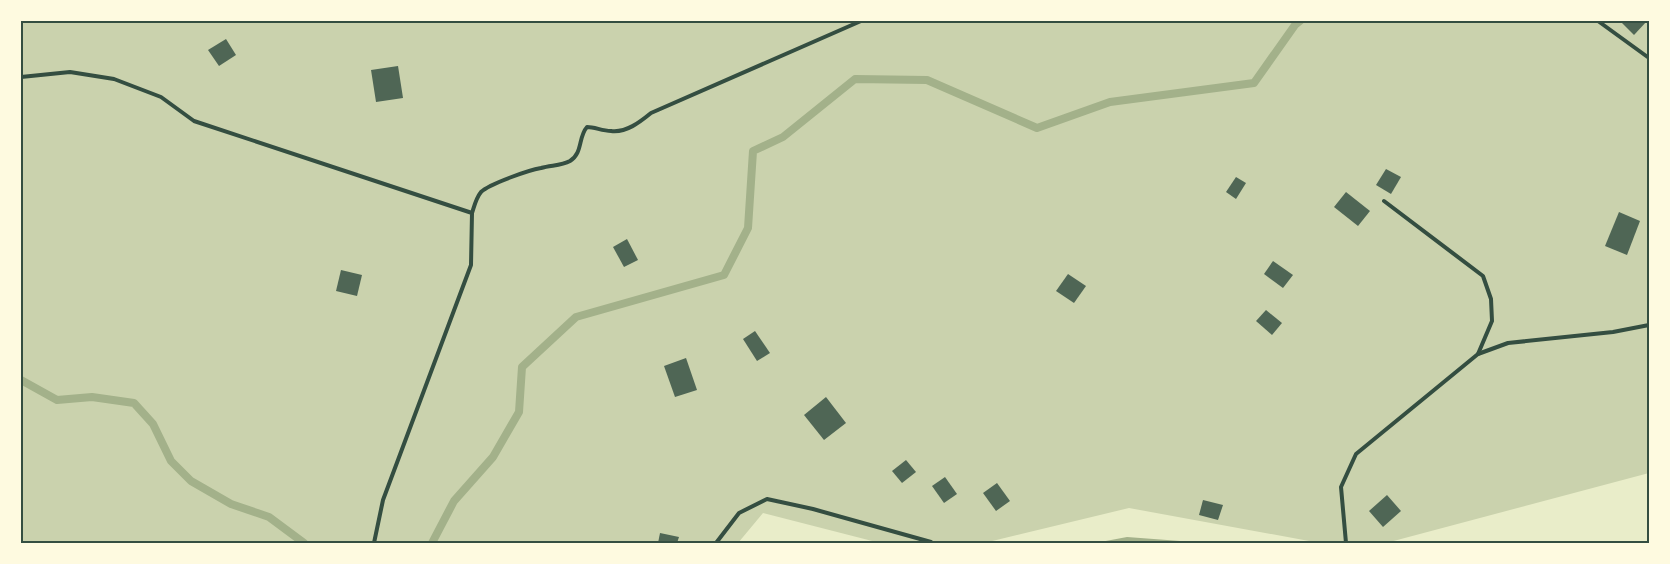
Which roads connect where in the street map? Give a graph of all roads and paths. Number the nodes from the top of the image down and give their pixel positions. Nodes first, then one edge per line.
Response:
1 (861, 21) edge
2 (1598, 21) edge
3 (1649, 58) edge
4 (21, 77) edge
5 (1384, 201) dead end
6 (472, 213) junction
7 (1649, 325) edge
8 (1478, 354) junction
9 (931, 542) edge
10 (374, 543) edge
11 (716, 543) edge
12 (1346, 543) edge

1 - 6 lane
2 - 3 lane
4 - 6 lane
5 - 8 lane
6 - 10 lane
7 - 8 lane
8 - 12 lane
9 - 11 lane

